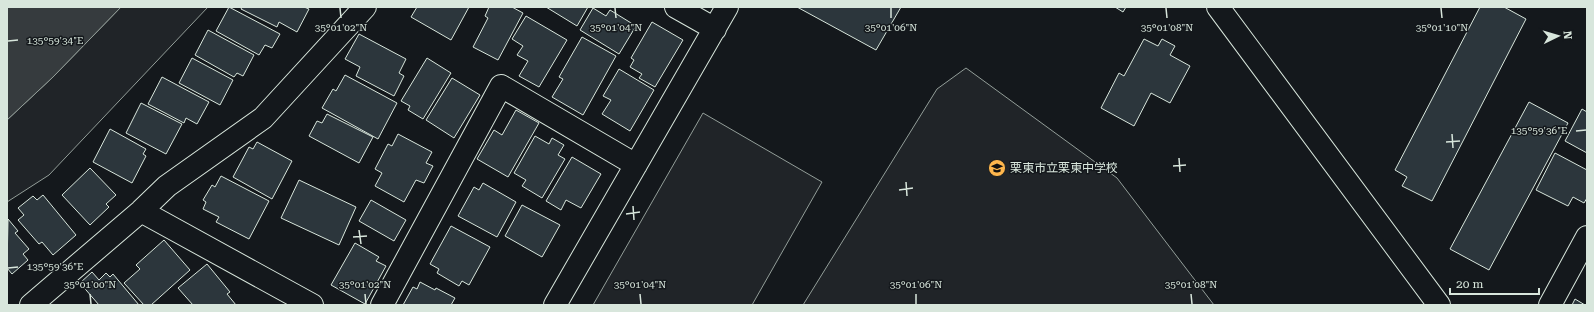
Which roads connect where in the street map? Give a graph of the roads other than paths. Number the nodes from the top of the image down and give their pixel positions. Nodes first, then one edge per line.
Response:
1 (366, 7) edge
2 (676, 7) edge
3 (727, 7) edge
4 (1223, 10) edge
5 (715, 29) junction
6 (636, 165) junction
7 (141, 211) junction
8 (1587, 237) edge
9 (285, 300) edge
10 (31, 305) edge
11 (312, 305) edge
12 (382, 305) edge
13 (555, 305) edge
14 (1439, 305) edge
15 (1550, 305) edge

1 - 7 street
2 - 5 street
3 - 5 street
4 - 14 street
5 - 6 street
6 - 12 street
6 - 13 street
7 - 9 street
7 - 10 street
8 - 15 street
9 - 11 street

